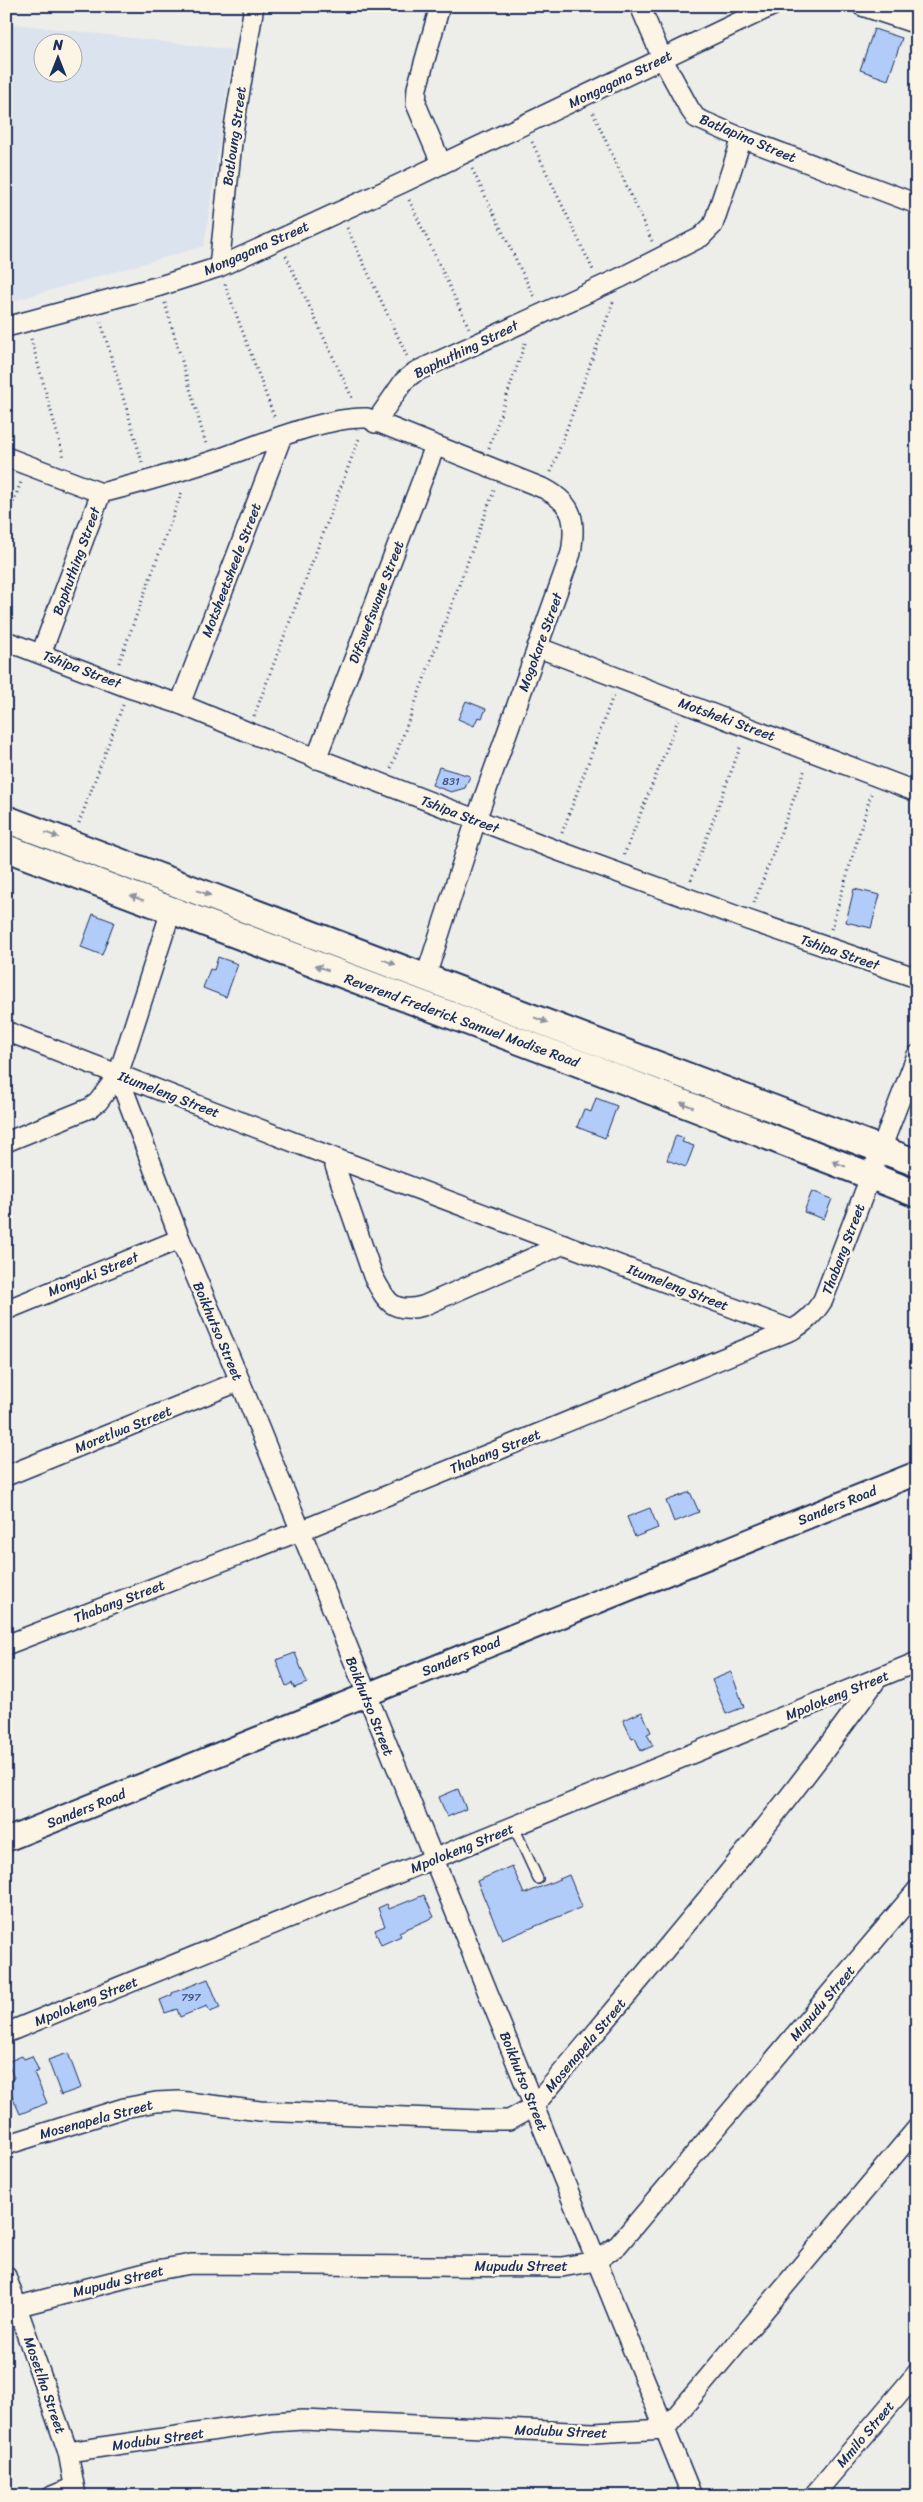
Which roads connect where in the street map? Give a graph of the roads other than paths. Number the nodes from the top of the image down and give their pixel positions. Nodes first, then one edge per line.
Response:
1 (254, 6) edge
2 (440, 6) edge
3 (640, 6) edge
4 (772, 6) edge
5 (862, 6) edge
6 (899, 12) edge
7 (917, 24) edge
8 (662, 58) junction
9 (742, 138) junction
10 (441, 163) junction
11 (917, 204) edge
12 (219, 267) junction
13 (6, 327) edge
14 (368, 420) junction
15 (282, 436) junction
16 (435, 446) junction
17 (6, 457) edge
18 (101, 493) junction
19 (6, 641) edge
20 (538, 647) junction
21 (41, 654) junction
22 (180, 704) junction
23 (316, 759) junction
24 (917, 792) edge
25 (6, 819) edge
26 (476, 820) junction
27 (6, 848) edge
28 (171, 911) junction
29 (426, 976) junction
30 (917, 978) edge
31 (6, 1030) edge
32 (917, 1055) edge
33 (118, 1075) junction
34 (6, 1142) edge
35 (882, 1150) junction
36 (332, 1157) junction
37 (917, 1163) edge
38 (871, 1177) junction
39 (917, 1194) edge
40 (180, 1239) junction
41 (564, 1244) junction
42 (6, 1310) edge
43 (792, 1330) junction
44 (240, 1381) junction
45 (917, 1473) edge
46 (6, 1476) edge
47 (300, 1531) junction
48 (6, 1645) edge
49 (917, 1662) edge
50 (877, 1679) junction
51 (365, 1694) junction
52 (514, 1827) junction
53 (6, 1840) edge
54 (434, 1860) junction
55 (538, 1879) dead end
56 (917, 1890) edge
57 (6, 2033) edge
58 (534, 2106) junction
59 (917, 2128) edge
60 (6, 2145) edge
61 (596, 2261) junction
62 (6, 2276) edge
63 (19, 2306) junction
64 (917, 2373) edge
65 (665, 2429) junction
66 (68, 2452) junction
67 (75, 2492) edge
68 (52, 2496) edge
69 (692, 2496) edge
70 (812, 2496) edge

1 - 12 street, Batloung Street
2 - 10 street
3 - 8 street, Batlapina Street
4 - 8 street, Mongagana Street
5 - 6 street
6 - 7 street
8 - 9 street, Batlapina Street
8 - 10 street, Mongagana Street
9 - 11 street, Batlapina Street
9 - 14 street, Baphuthing Street
10 - 12 street, Mongagana Street
12 - 13 street, Mongagana Street
14 - 15 street, Baphuthing Street
14 - 16 street, Mogokare Street
15 - 18 street, Baphuthing Street
15 - 22 street, Motsheetsheele Street
16 - 20 street, Mogokare Street
16 - 23 street, Difswefswane Street
17 - 18 street
18 - 21 street, Baphuthing Street
19 - 21 street, Tshipa Street
20 - 24 street, Motsheki Street
20 - 26 street, Mogokare Street
21 - 22 street, Tshipa Street
22 - 23 street, Tshipa Street
23 - 26 street, Tshipa Street
25 -> 29 main road, Reverend Frederick Samuel Modise Road
26 - 29 street, Mogokare Street
26 - 30 street, Tshipa Street
28 -> 27 main road, Reverend Frederick Samuel Modise Road
28 - 33 street
38 -> 28 main road, Reverend Frederick Samuel Modise Road
29 -> 35 main road, Reverend Frederick Samuel Modise Road
31 - 33 street, Itumeleng Street
32 - 35 street, Thabang Street
33 - 34 street
33 - 36 street, Itumeleng Street
33 - 40 street, Boikhutso Street
35 - 37 main road, Reverend Frederick Samuel Modise Road
35 - 38 street, Thabang Street
36 - 41 street, Itumeleng Street
36 - 41 street
38 - 39 main road, Reverend Frederick Samuel Modise Road
38 - 43 street, Thabang Street
40 - 42 street, Monyaki Street
40 - 44 street, Boikhutso Street
41 - 43 street, Itumeleng Street
43 - 47 street, Thabang Street
44 - 46 street, Moretlwa Street
44 - 47 street, Boikhutso Street
45 - 51 street, Sanders Road
47 - 48 street, Thabang Street
47 - 51 street, Boikhutso Street
49 - 50 street, Mpolokeng Street
50 - 52 street, Mpolokeng Street
50 - 58 street, Mosenapela Street
51 - 53 street, Sanders Road
51 - 54 street, Boikhutso Street
52 - 54 street, Mpolokeng Street
52 - 55 lane
54 - 57 street, Mpolokeng Street
54 - 58 street, Boikhutso Street
56 - 61 street, Mupudu Street
58 - 60 street, Mosenapela Street
58 - 61 street, Boikhutso Street
59 - 65 street
61 - 63 street, Mupudu Street
61 - 65 street, Boikhutso Street
62 - 63 street, Mosetlha Street
63 - 66 street, Mosetlha Street
64 - 70 street, Mmilo Street
65 - 66 street, Modubu Street
65 - 69 street, Boikhutso Street
66 - 67 street, Mosetlha Street
67 - 68 street

